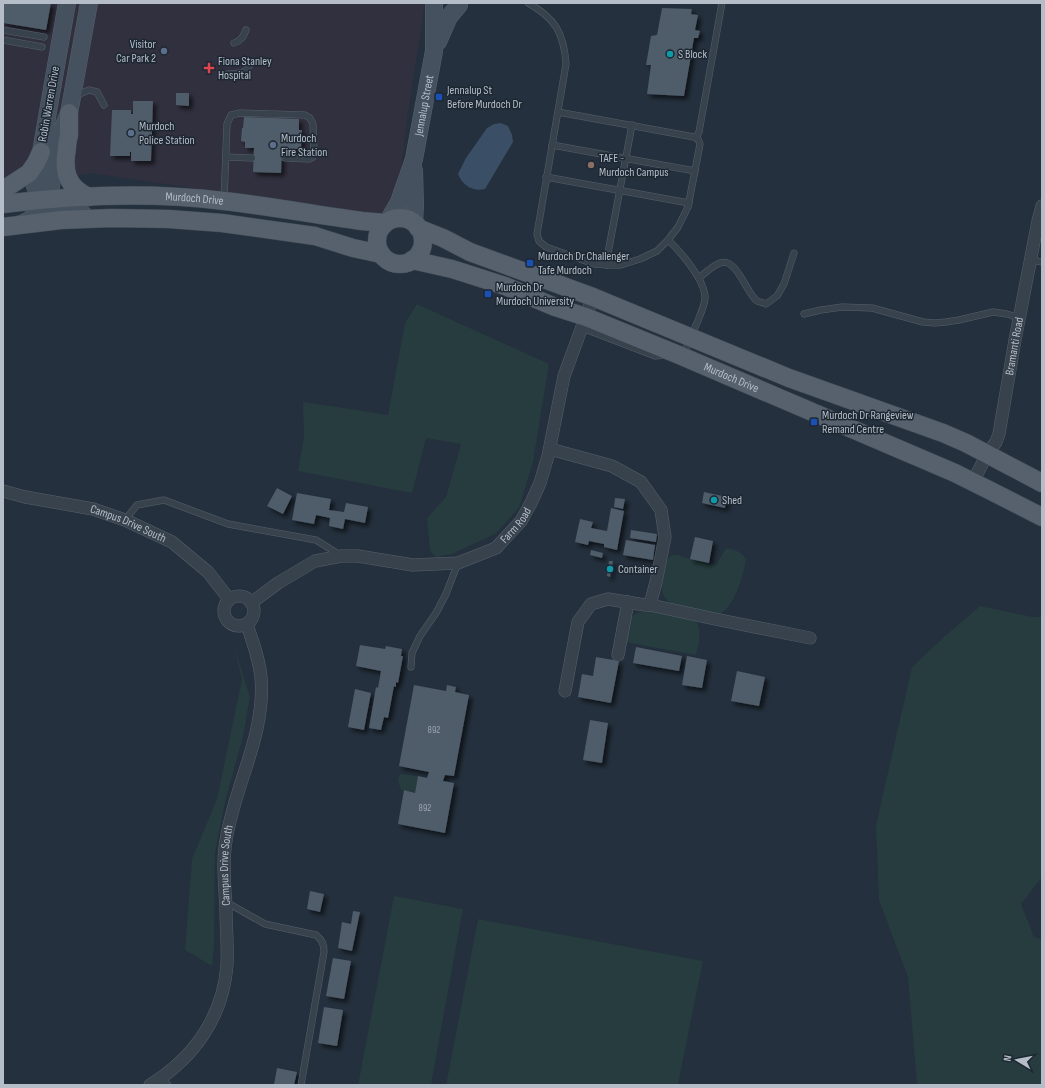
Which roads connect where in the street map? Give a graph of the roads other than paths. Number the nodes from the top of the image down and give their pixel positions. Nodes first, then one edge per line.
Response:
1 (67, 3) edge
2 (89, 3) edge
3 (434, 3) edge
4 (528, 3) edge
5 (722, 3) edge
6 (460, 4) edge
7 (3, 30) edge
8 (246, 30) dead end
9 (44, 37) dead end
10 (3, 40) edge
11 (234, 43) dead end
12 (67, 47) junction
13 (434, 51) junction
14 (251, 63) dead end
15 (228, 74) dead end
16 (72, 98) junction
17 (50, 99) junction
18 (104, 105) dead end
19 (558, 112) junction
20 (632, 125) junction
21 (696, 138) junction
22 (552, 144) junction
23 (41, 152) junction
24 (226, 157) junction
25 (252, 158) dead end
26 (284, 158) dead end
27 (626, 158) junction
28 (414, 160) junction
29 (695, 171) junction
30 (546, 177) junction
31 (3, 190) edge
32 (620, 190) junction
33 (89, 197) junction
34 (46, 201) junction
35 (224, 201) junction
36 (689, 203) junction
37 (3, 204) edge
38 (1042, 206) edge
39 (112, 218) junction
40 (387, 222) junction
41 (222, 223) junction
42 (10, 226) edge
43 (416, 226) junction
44 (668, 240) junction
45 (794, 253) dead end
46 (381, 254) junction
47 (412, 260) junction
48 (1036, 261) edge
49 (607, 265) junction
50 (699, 278) junction
51 (593, 296) junction
52 (804, 314) dead end
53 (1019, 318) junction
54 (584, 323) junction
55 (691, 337) junction
56 (679, 355) junction
57 (550, 449) junction
58 (987, 454) junction
59 (973, 482) junction
60 (1042, 483) edge
61 (3, 491) edge
62 (1042, 517) edge
63 (125, 520) junction
64 (342, 556) junction
65 (458, 564) junction
66 (229, 599) junction
67 (251, 602) junction
68 (628, 602) junction
69 (650, 605) junction
70 (247, 624) junction
71 (810, 638) dead end
72 (618, 655) dead end
73 (410, 667) dead end
74 (565, 691) dead end
75 (226, 902) junction
76 (165, 1081) edge
77 (150, 1085) edge
78 (301, 1085) edge

1 - 12 street, Robin Warren Drive
2 - 12 street, Robin Warren Drive
3 - 6 street, Jennalup Street
3 - 13 street, Jennalup Street
4 - 19 lane
5 - 21 lane
6 - 13 street, Jennalup Street
7 - 9 lane
8 - 11 lane
10 - 12 lane
12 - 16 street, Robin Warren Drive
12 - 17 street, Robin Warren Drive
13 - 28 street, Jennalup Street
14 - 15 lane
16 - 17 street
16 - 18 lane
16 - 33 main road
16 - 34 street, Robin Warren Drive
17 - 23 street, Robin Warren Drive
19 - 20 lane
19 - 22 lane
20 - 21 lane
20 - 27 lane
21 - 29 lane
22 - 27 lane
22 - 30 lane
23 - 31 main road
23 - 34 street, Robin Warren Drive
24 - 25 lane
24 - 26 lane
24 - 35 lane
27 - 29 lane
27 - 32 lane
28 - 40 street, Jennalup Street
28 - 43 street, Jennalup Street
29 - 36 lane
30 - 32 lane
30 - 49 lane
32 - 36 lane
32 - 49 lane
33 - 34 main road, Murdoch Drive
33 - 35 main road, Murdoch Drive
34 - 37 main road, Murdoch Drive
34 - 39 street
34 - 42 street
35 - 40 main road, Murdoch Drive
35 - 41 main road
36 - 44 lane
38 - 48 street, Bramanti Road
39 - 41 main road, Murdoch Drive
39 - 42 main road, Murdoch Drive
40 - 43 main road, Murdoch Drive
40 - 46 main road
41 - 46 main road, Murdoch Drive
43 - 47 main road
43 - 51 main road, Murdoch Drive
44 - 49 lane
44 - 50 lane
45 - 50 lane
46 - 47 main road, Murdoch Drive
47 - 54 main road, Murdoch Drive
48 - 53 street, Bramanti Road
50 - 55 lane
51 - 54 street, Farm Road
51 - 55 main road, Murdoch Drive
52 - 53 lane
53 - 58 street, Bramanti Road
54 - 56 main road, Murdoch Drive
54 - 57 street, Farm Road
55 - 56 lane
55 - 58 main road, Murdoch Drive
56 - 59 main road, Murdoch Drive
57 - 65 street, Farm Road
57 - 69 street
58 - 59 street, Bramanti Road
58 - 60 main road, Murdoch Drive
59 - 62 main road, Murdoch Drive
61 - 63 street, Campus Drive South
63 - 64 lane
63 - 66 street, Campus Drive South
64 - 65 street, Farm Road
64 - 67 street, Farm Road
65 - 73 lane
66 - 67 street
66 - 70 street
67 - 70 street
68 - 69 street
68 - 72 street
68 - 74 street
69 - 71 street
70 - 75 street, Campus Drive South
75 - 76 street, Campus Drive South
75 - 78 lane
76 - 77 street, Campus Drive South

